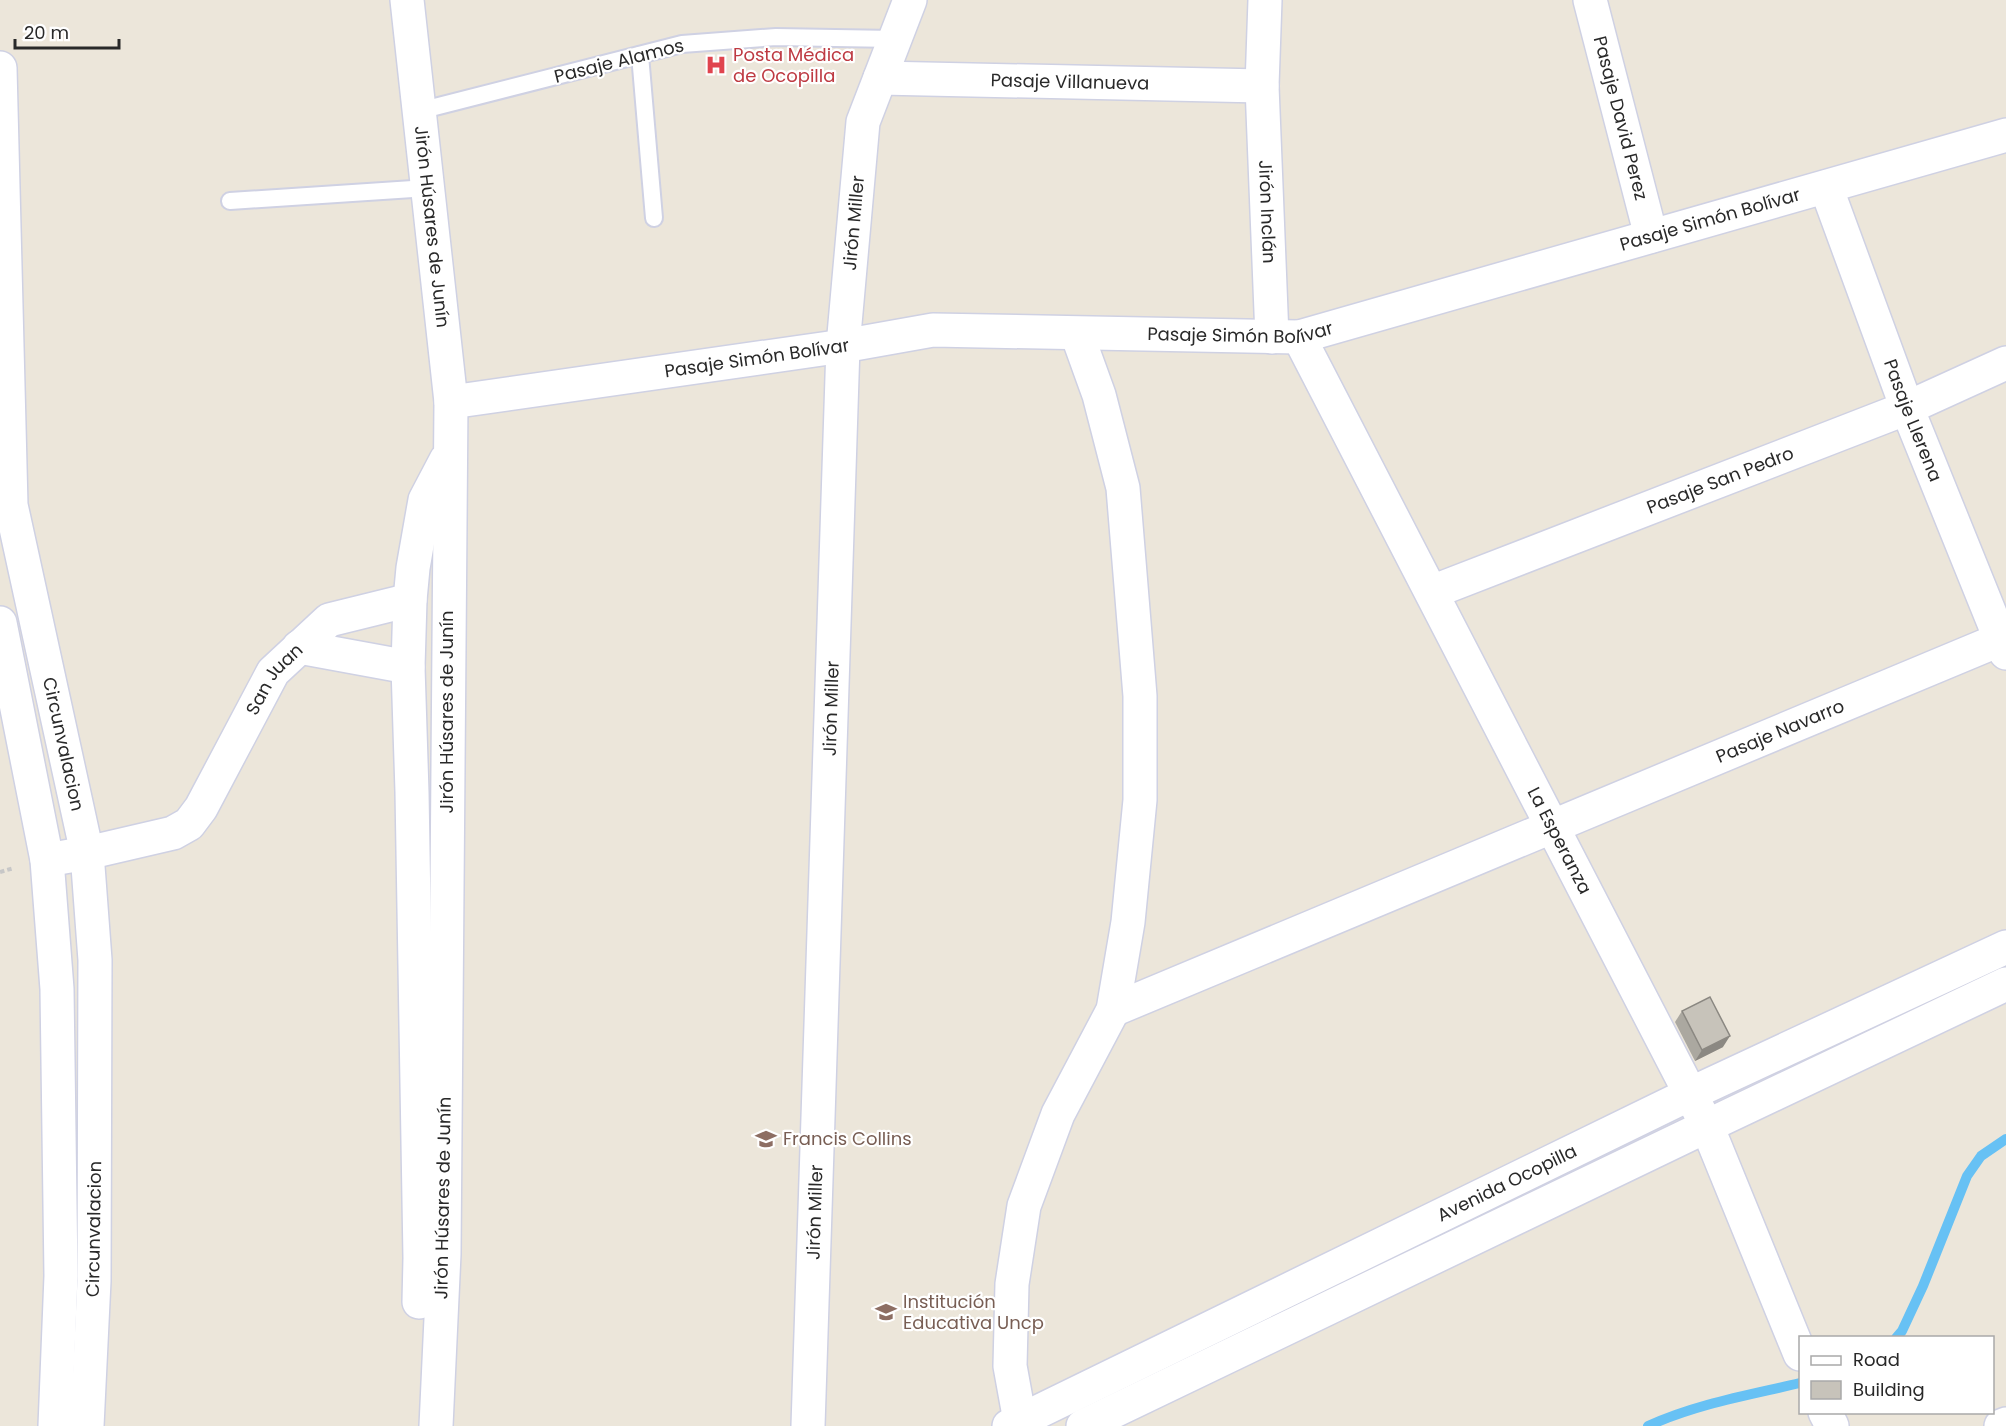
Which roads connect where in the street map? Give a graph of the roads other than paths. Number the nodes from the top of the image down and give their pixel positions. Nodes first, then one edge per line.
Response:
1 (407, 0) edge
2 (910, 0) edge
3 (1265, 0) edge
4 (1590, 0) edge
5 (895, 39) junction
6 (640, 55) junction
7 (0, 68) edge
8 (880, 78) junction
9 (1262, 86) junction
10 (419, 111) junction
11 (2006, 135) edge
12 (1826, 187) junction
13 (428, 189) junction
14 (230, 201) dead end
15 (654, 218) dead end
16 (1652, 236) junction
17 (1077, 334) junction
18 (1285, 337) junction
19 (843, 346) junction
20 (2006, 363) edge
21 (451, 402) junction
22 (1906, 408) junction
23 (449, 453) junction
24 (1431, 592) junction
25 (410, 600) junction
26 (0, 623) edge
27 (2004, 643) edge
28 (299, 647) junction
29 (408, 667) junction
30 (1552, 825) junction
31 (87, 853) junction
32 (46, 860) junction
33 (2006, 947) edge
34 (2006, 984) edge
35 (1113, 1010) junction
36 (1690, 1094) junction
37 (1707, 1126) junction
38 (1799, 1352) edge
39 (1014, 1424) edge
40 (2006, 1424) edge
41 (55, 1426) edge
42 (87, 1426) edge
43 (414, 1426) edge
44 (436, 1426) edge
45 (808, 1426) edge
46 (1083, 1426) edge
47 (2001, 1426) edge

1 - 10 street, Jirón Húsares de Junín
2 - 5 street, Jirón Miller
3 - 9 street, Jirón Inclán
4 - 16 street, Pasaje David Perez
5 - 6 lane, Pasaje Alamos
5 - 8 street, Jirón Miller
6 - 10 lane, Pasaje Alamos
6 - 15 lane
7 - 31 street, Circunvalacion
8 - 9 street, Pasaje Villanueva
8 - 19 street, Jirón Miller
9 - 18 street, Jirón Inclán
10 - 13 street, Jirón Húsares de Junín
11 - 12 street, Pasaje Simón Bolívar
12 - 16 street, Pasaje Simón Bolívar
12 - 22 street, Pasaje Llerena
13 - 14 lane
13 - 21 street, Jirón Húsares de Junín
16 - 18 street, Pasaje Simón Bolívar
17 - 18 street, Pasaje Simón Bolívar
17 - 19 street, Pasaje Simón Bolívar
17 - 35 street
18 - 24 street, La Esperanza
19 - 21 street, Pasaje Simón Bolívar
19 - 45 street, Jirón Miller
20 - 22 street, Pasaje San Pedro
21 - 23 street, Jirón Húsares de Junín
22 - 24 street, Pasaje San Pedro
22 - 27 street, Pasaje Llerena
23 - 25 street
23 - 44 street, Jirón Húsares de Junín
24 - 30 street, La Esperanza
25 - 28 street, San Juan
25 - 29 street, Jirón Húsares de Junín
26 - 32 street, Circunvalacion
27 - 30 street, Pasaje Navarro
28 - 29 street
28 - 31 street, San Juan
29 - 43 street, Jirón Húsares de Junín
30 - 35 street, Pasaje Navarro
30 - 36 street, La Esperanza
31 - 32 street, San Juan
31 - 42 street, Circunvalacion
32 - 41 street, Circunvalacion
33 - 36 street, Avenida Ocopilla
34 - 37 street, Avenida Ocopilla
35 - 39 street
36 - 37 street, La Esperanza
36 - 39 street, Avenida Ocopilla
37 - 38 street, La Esperanza
37 - 46 street, Avenida Ocopilla
40 - 47 street

